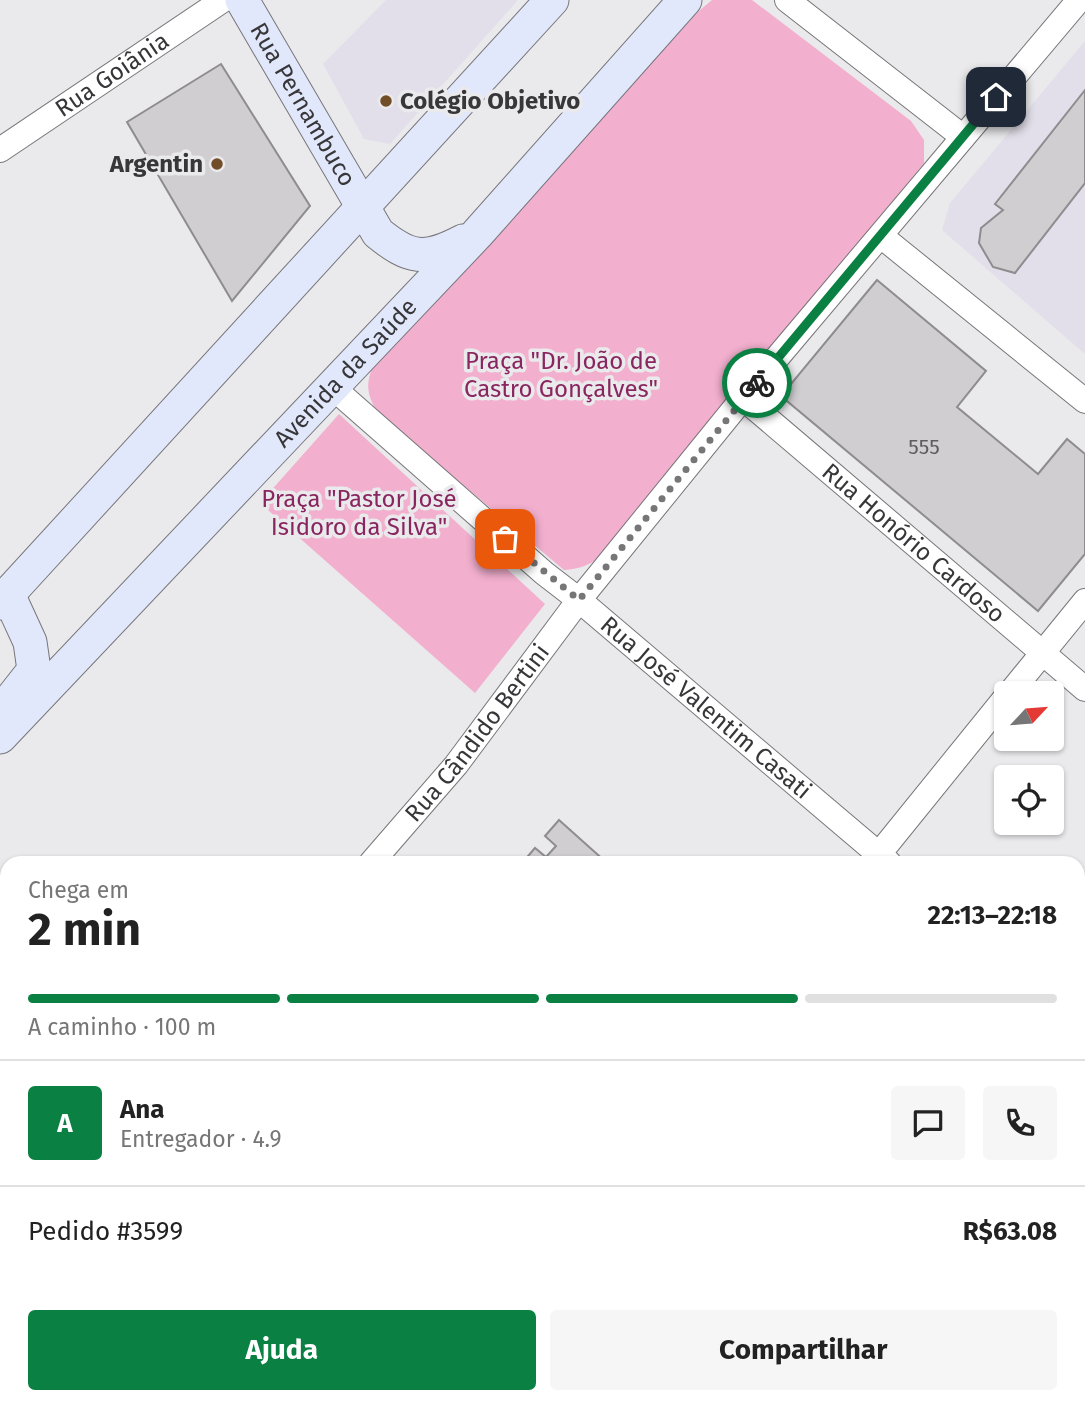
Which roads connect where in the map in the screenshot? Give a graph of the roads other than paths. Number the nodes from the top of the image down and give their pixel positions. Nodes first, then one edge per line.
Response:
1 (223, 0) edge
2 (242, 0) edge
3 (552, 0) edge
4 (685, 0) edge
5 (787, 0) edge
6 (1079, 0) edge
7 (963, 136) junction
8 (0, 150) edge
9 (363, 209) junction
10 (477, 234) junction
11 (881, 236) junction
12 (331, 386) junction
13 (743, 398) junction
14 (1085, 401) edge
15 (3, 593) edge
16 (579, 600) junction
17 (1085, 601) edge
18 (1043, 652) junction
19 (1020, 681) edge
20 (1085, 689) edge
21 (0, 713) edge
22 (994, 713) edge
23 (0, 737) edge
24 (377, 856) edge
25 (882, 856) edge
26 (886, 856) edge

1 - 8 street, Rua Goiânia
2 - 9 main road, Rua Pernambuco
3 - 9 main road
4 - 10 main road, Avenida da Saúde
5 - 7 street
6 - 7 street, Rua Cândido Bertini
7 - 11 street, Rua Cândido Bertini
9 - 10 main road, Rua Pernambuco
9 - 15 main road
10 - 12 main road, Avenida da Saúde
11 - 13 street, Rua Cândido Bertini
11 - 14 street
12 - 16 street, Rua José Valentim Casati
12 - 23 main road, Avenida da Saúde
13 - 16 street, Rua Cândido Bertini
13 - 18 street, Rua Honório Cardoso
15 - 21 main road
16 - 24 street, Rua Cândido Bertini
16 - 25 street, Rua José Valentim Casati
17 - 18 street
18 - 19 street
18 - 20 street, Rua Honório Cardoso
22 - 26 street

